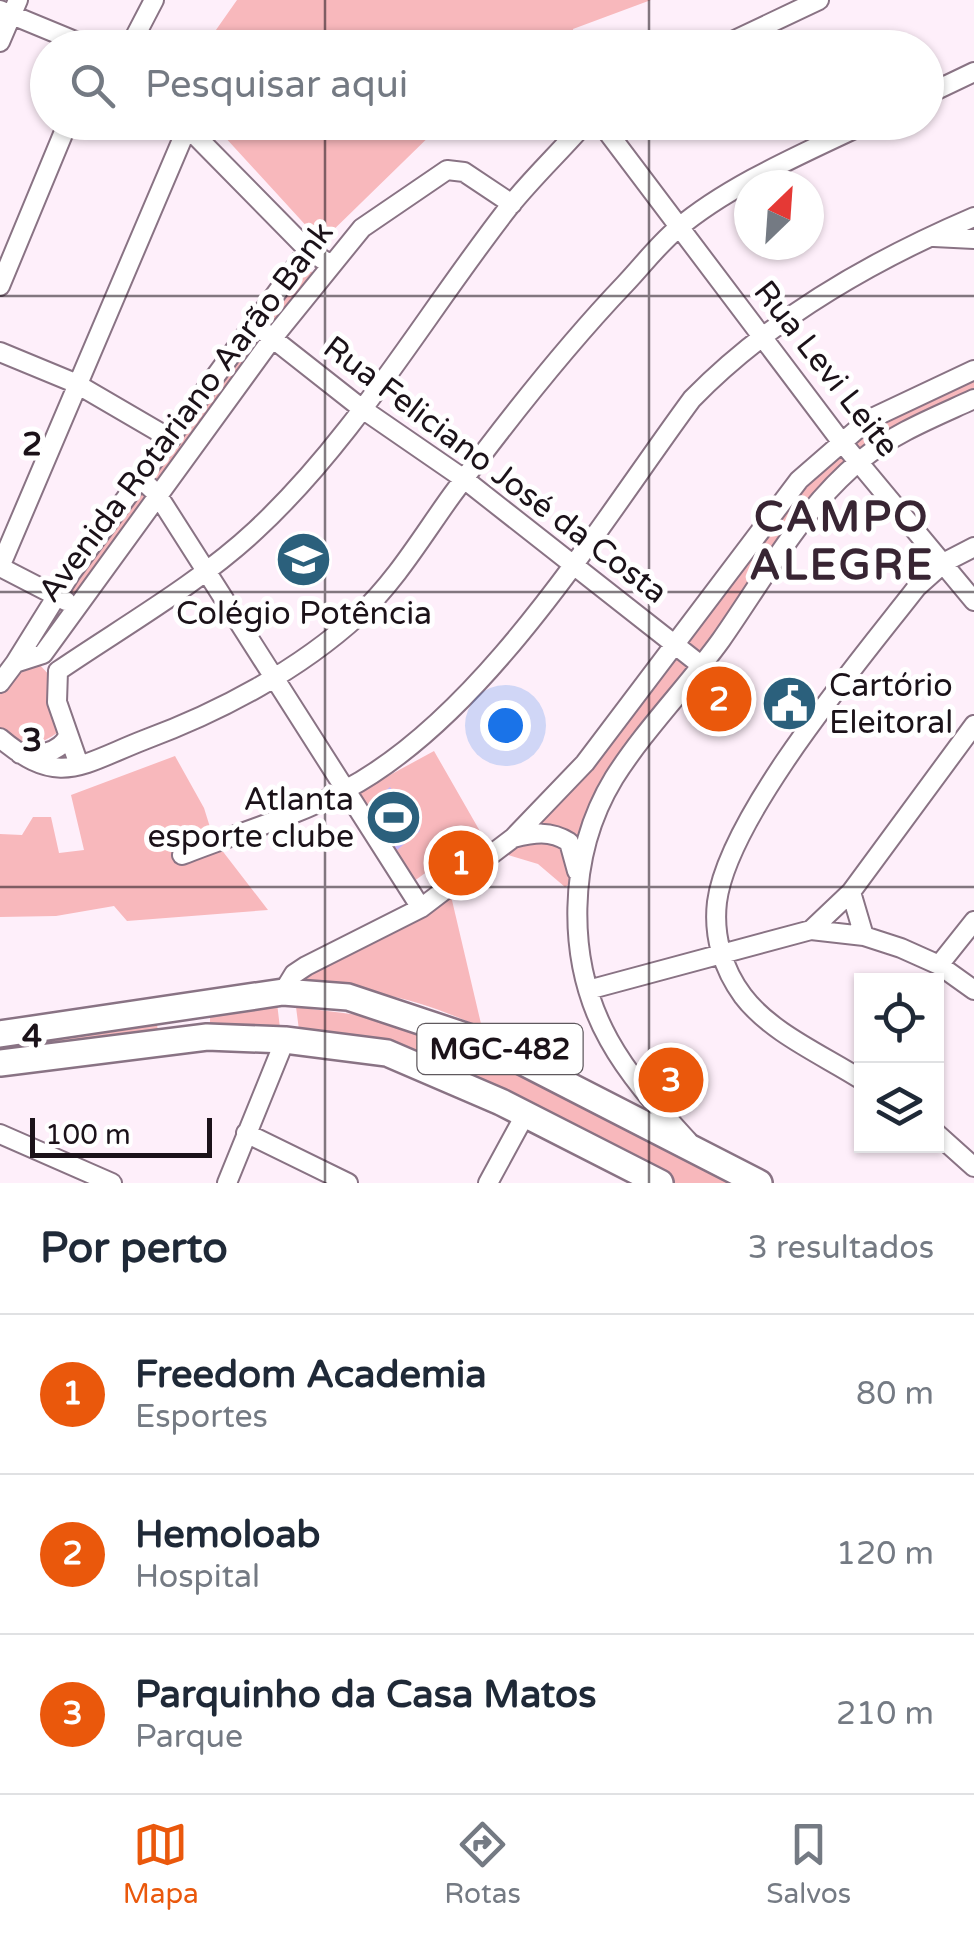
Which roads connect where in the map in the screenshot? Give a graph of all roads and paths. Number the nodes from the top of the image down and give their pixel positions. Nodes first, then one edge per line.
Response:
1 (154, 0) edge
2 (814, 1) edge
3 (9, 8) edge
4 (55, 30) edge
5 (138, 30) edge
6 (755, 30) edge
7 (0, 42) edge
8 (974, 72) edge
9 (944, 86) edge
10 (61, 140) edge
11 (179, 140) edge
12 (200, 140) edge
13 (570, 140) edge
14 (613, 140) edge
15 (832, 140) edge
16 (512, 204) junction
17 (974, 217) edge
18 (678, 228) junction
19 (928, 237) junction
20 (974, 238) edge
21 (308, 250) junction
22 (332, 265) junction
23 (0, 286) edge
24 (253, 323) junction
25 (761, 334) junction
26 (272, 339) junction
27 (0, 352) edge
28 (974, 370) edge
29 (75, 382) junction
30 (974, 400) edge
31 (361, 408) junction
32 (171, 439) junction
33 (840, 440) junction
34 (858, 462) junction
35 (140, 478) junction
36 (464, 479) junction
37 (157, 494) junction
38 (974, 547) edge
39 (572, 562) junction
40 (945, 562) junction
41 (0, 567) edge
42 (205, 571) junction
43 (57, 595) junction
44 (974, 601) edge
45 (76, 608) junction
46 (675, 644) junction
47 (43, 654) junction
48 (15, 663) junction
49 (702, 666) junction
50 (58, 671) junction
51 (275, 676) junction
52 (0, 683) edge
53 (974, 725) edge
54 (68, 736) junction
55 (0, 738) edge
56 (19, 754) junction
57 (79, 765) junction
58 (344, 790) junction
59 (513, 838) junction
60 (182, 854) dead end
61 (579, 879) junction
62 (851, 892) junction
63 (421, 908) junction
64 (974, 922) edge
65 (812, 930) junction
66 (864, 936) junction
67 (720, 954) junction
68 (939, 966) junction
69 (588, 990) junction
70 (974, 990) edge
71 (283, 992) junction
72 (201, 1004) junction
73 (156, 1012) junction
74 (4, 1035) edge
75 (208, 1037) junction
76 (161, 1040) junction
77 (286, 1040) junction
78 (8, 1060) edge
79 (854, 1075) edge
80 (525, 1115) junction
81 (0, 1134) edge
82 (246, 1134) junction
83 (944, 1141) edge
84 (700, 1154) junction
85 (974, 1167) edge
86 (112, 1183) edge
87 (227, 1183) edge
88 (348, 1183) edge
89 (488, 1183) edge
90 (660, 1183) edge
91 (759, 1183) edge

1 - 5 street
2 - 6 street
3 - 4 street
3 - 7 street
8 - 9 street
10 - 23 street
11 - 29 street
12 - 21 street
13 - 16 street
14 - 18 street, Rua Levi Leite
15 - 18 street
16 - 22 street, Avenida Rotariano Aarão Bank
16 - 31 street
17 - 19 street
18 - 25 street, Rua Levi Leite
18 - 36 street
19 - 20 street
19 - 25 street
21 - 22 street
21 - 24 street, Avenida Rotariano Aarão Bank
22 - 26 street, Avenida Rotariano Aarão Bank
24 - 26 street, Rua Feliciano José da Costa
24 - 32 street, Avenida Rotariano Aarão Bank
25 - 33 street, Rua Levi Leite
25 - 39 street
26 - 31 street, Rua Feliciano José da Costa
26 - 37 street, Avenida Rotariano Aarão Bank
27 - 29 street
28 - 33 street
29 - 32 street
29 - 41 street
30 - 34 street
31 - 36 street, Rua Feliciano José da Costa
31 - 42 street
32 - 35 street, Avenida Rotariano Aarão Bank
33 - 34 street, Rua Levi Leite
33 - 46 street
34 - 40 street, Rua Levi Leite
34 - 49 street
35 - 37 street
35 - 43 street, Avenida Rotariano Aarão Bank
36 - 39 street, Rua Feliciano José da Costa
36 - 51 street
37 - 42 street
37 - 45 street, Avenida Rotariano Aarão Bank
38 - 40 street
39 - 46 street, Rua Feliciano José da Costa
39 - 58 street
40 - 44 street, Rua Levi Leite
40 - 67 street
41 - 43 street
42 - 50 street
42 - 51 street
43 - 45 street
43 - 48 street, Avenida Rotariano Aarão Bank
45 - 47 street, Avenida Rotariano Aarão Bank
46 - 49 street, Rua Feliciano José da Costa
46 - 59 street
47 - 48 street, Avenida Rotariano Aarão Bank
47 - 50 street
48 - 52 street, Avenida Rotariano Aarão Bank
49 - 61 street
50 - 54 street
51 - 57 street
51 - 58 street
53 - 62 street
54 - 56 street
54 - 57 street
55 - 56 street
56 - 57 street
58 - 60 street
58 - 63 street
59 - 61 street
59 - 63 street
61 - 69 street
62 - 65 street
62 - 66 street
63 - 71 street
64 - 68 street
65 - 66 street
65 - 67 street
66 - 68 street
67 - 69 street
67 - 79 street
68 - 70 street
69 - 84 street
71 - 72 highway, MGC-482
71 - 77 highway
71 - 84 highway, MGC-482
72 - 73 highway, MGC-482
72 - 75 highway
73 - 74 highway, MGC-482
73 - 76 highway
75 - 76 highway, MGC-482
75 - 77 highway, MGC-482
76 - 78 highway, MGC-482
77 - 80 highway, MGC-482
77 - 82 street
80 - 89 street
80 - 90 highway, MGC-482
81 - 86 street
82 - 87 street
82 - 88 street
83 - 85 street
84 - 91 highway, MGC-482

